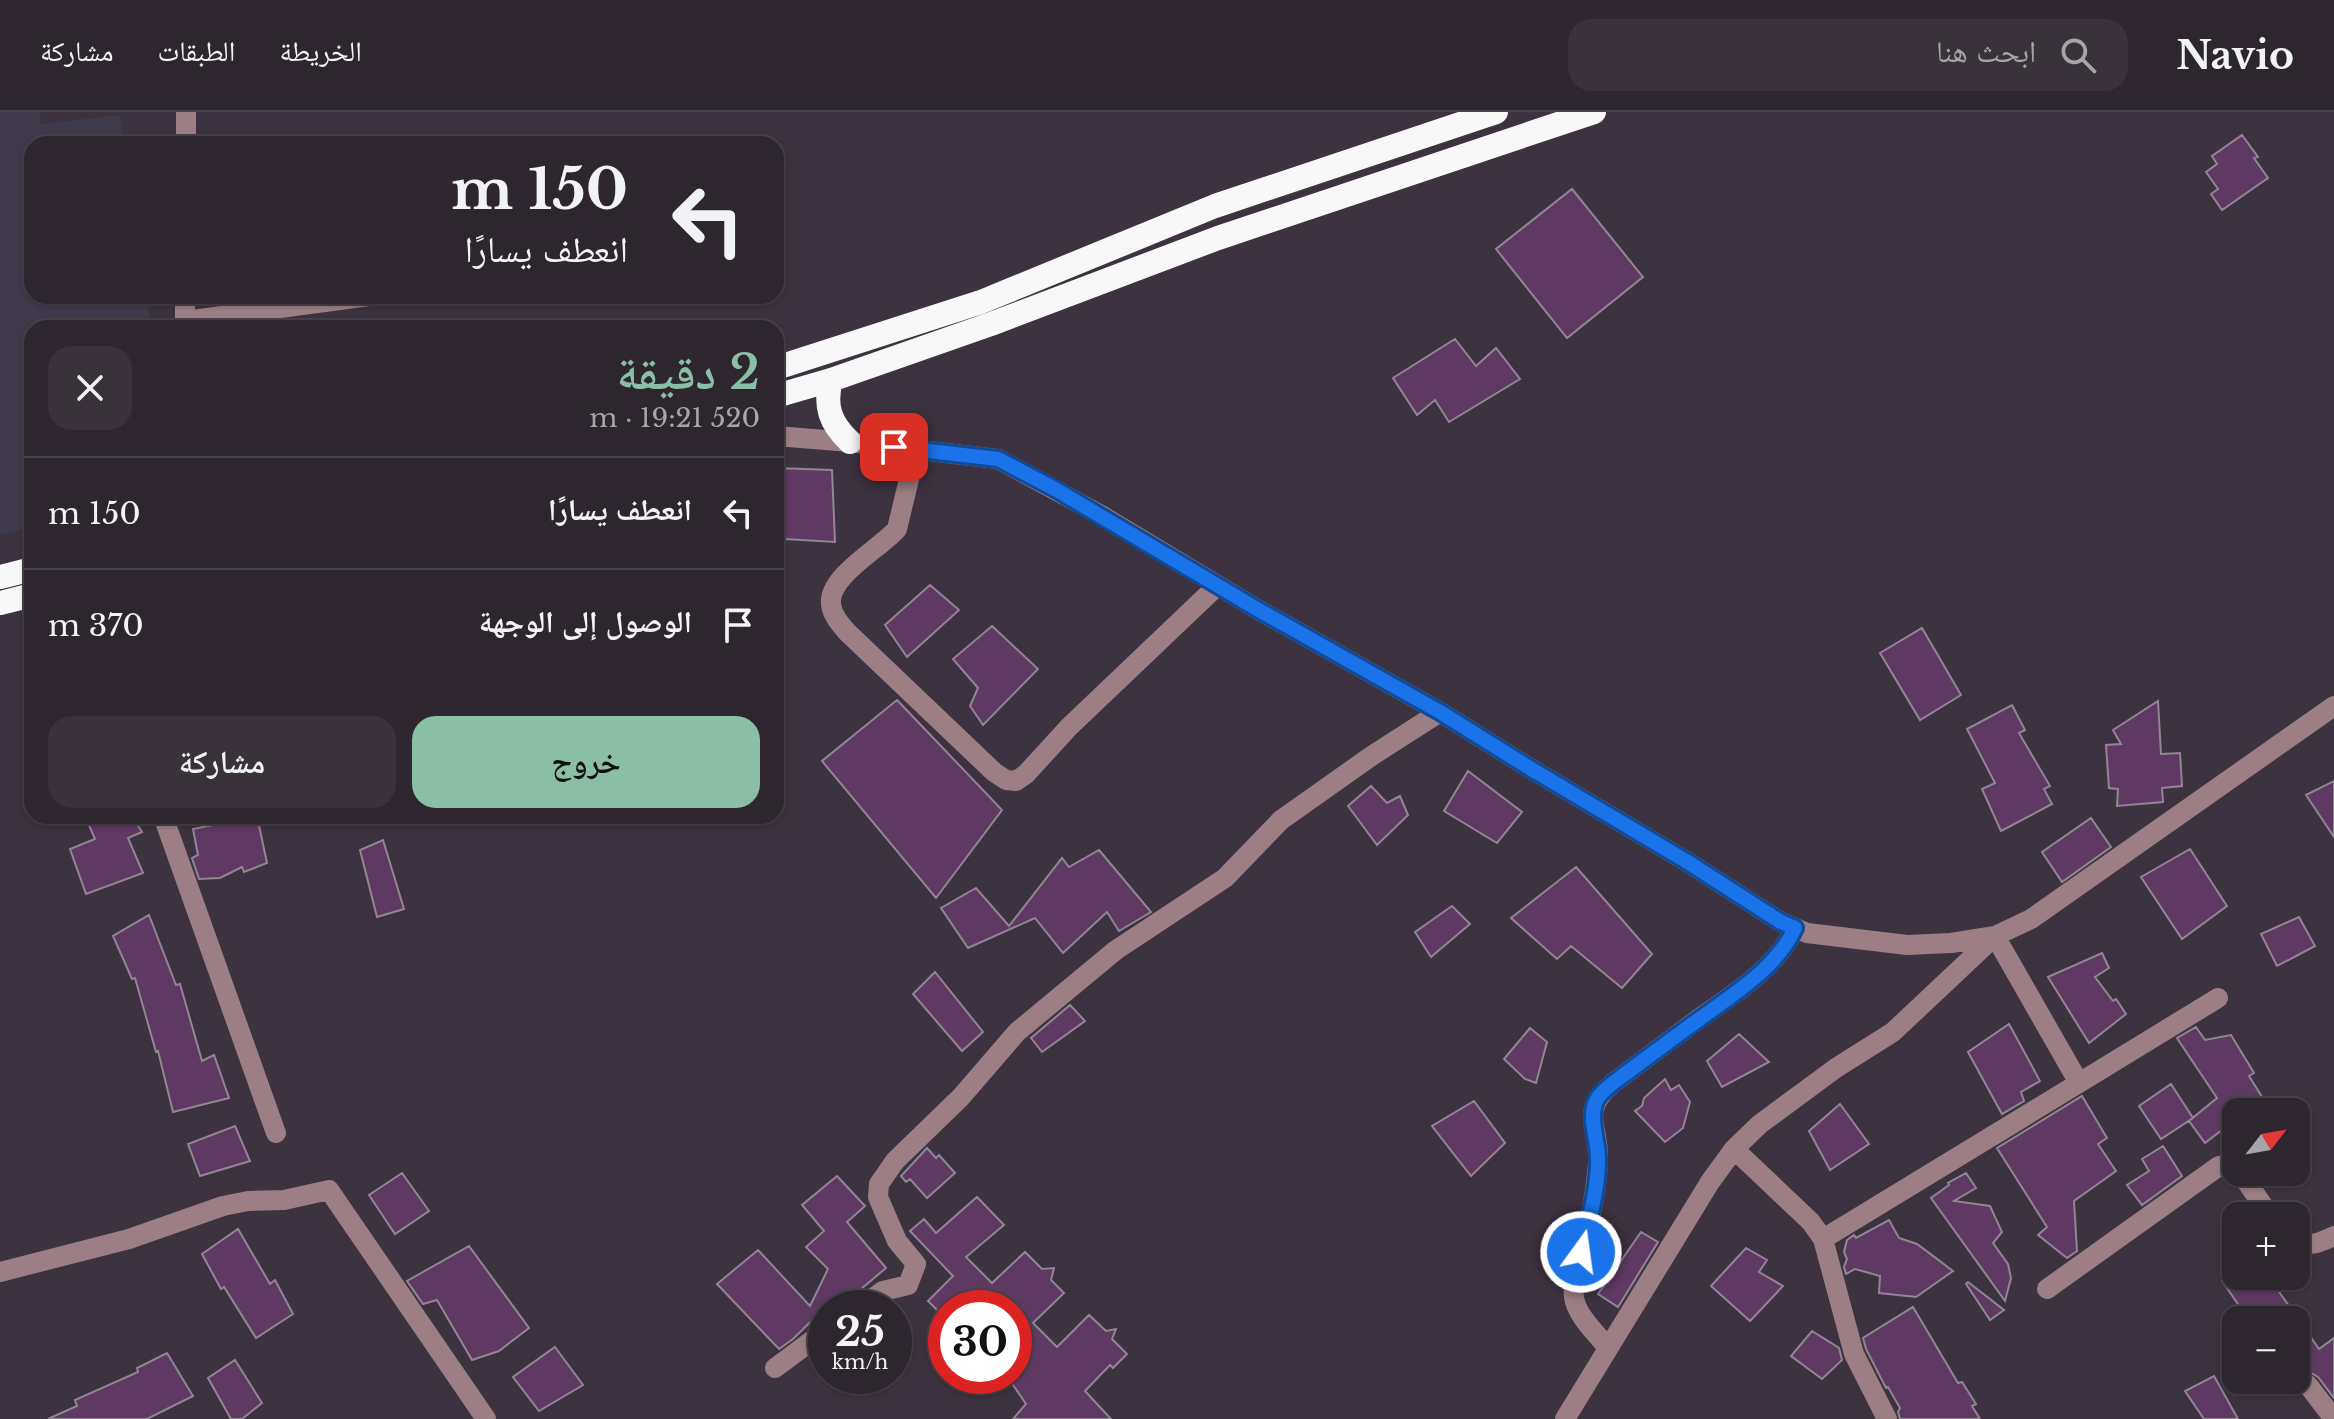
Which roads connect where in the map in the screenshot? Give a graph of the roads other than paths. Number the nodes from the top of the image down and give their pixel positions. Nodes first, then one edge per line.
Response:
1 (186, 112) edge
2 (1496, 112) edge
3 (1594, 112) edge
4 (186, 136) edge
5 (318, 304) edge
6 (217, 320) edge
7 (784, 365) edge
8 (831, 380) junction
9 (784, 394) edge
10 (784, 437) edge
11 (850, 442) junction
12 (916, 450) junction
13 (24, 571) edge
14 (0, 577) edge
15 (1217, 586) junction
16 (24, 597) edge
17 (0, 603) edge
18 (2334, 706) edge
19 (1440, 712) junction
20 (166, 824) edge
21 (1795, 928) junction
22 (1995, 936) junction
23 (2218, 998) dead end
24 (2079, 1083) junction
25 (276, 1133) dead end
26 (1734, 1149) junction
27 (2222, 1165) edge
28 (2334, 1236) edge
29 (1823, 1239) junction
30 (2310, 1244) edge
31 (0, 1272) edge
32 (2047, 1289) dead end
33 (887, 1290) edge
34 (808, 1343) edge
35 (1608, 1348) junction
36 (775, 1368) dead end
37 (2310, 1388) edge
38 (486, 1419) edge
39 (1565, 1419) edge
40 (1887, 1419) edge
41 (2334, 1419) edge

1 - 4 street
2 - 7 highway
3 - 8 highway
5 - 6 street
8 - 9 highway
8 - 11 highway
10 - 11 street
11 - 12 street
12 - 15 street
12 - 15 street
13 - 14 highway
15 - 19 street
16 - 17 highway
18 - 22 street
19 - 21 street
19 - 33 street
20 - 25 street
21 - 22 street
21 - 35 street
22 - 24 street
22 - 26 street
23 - 24 street
24 - 29 street
26 - 29 street
26 - 35 street
27 - 32 street
28 - 30 street
29 - 40 street
31 - 38 street
34 - 36 street
35 - 39 street
37 - 41 street

